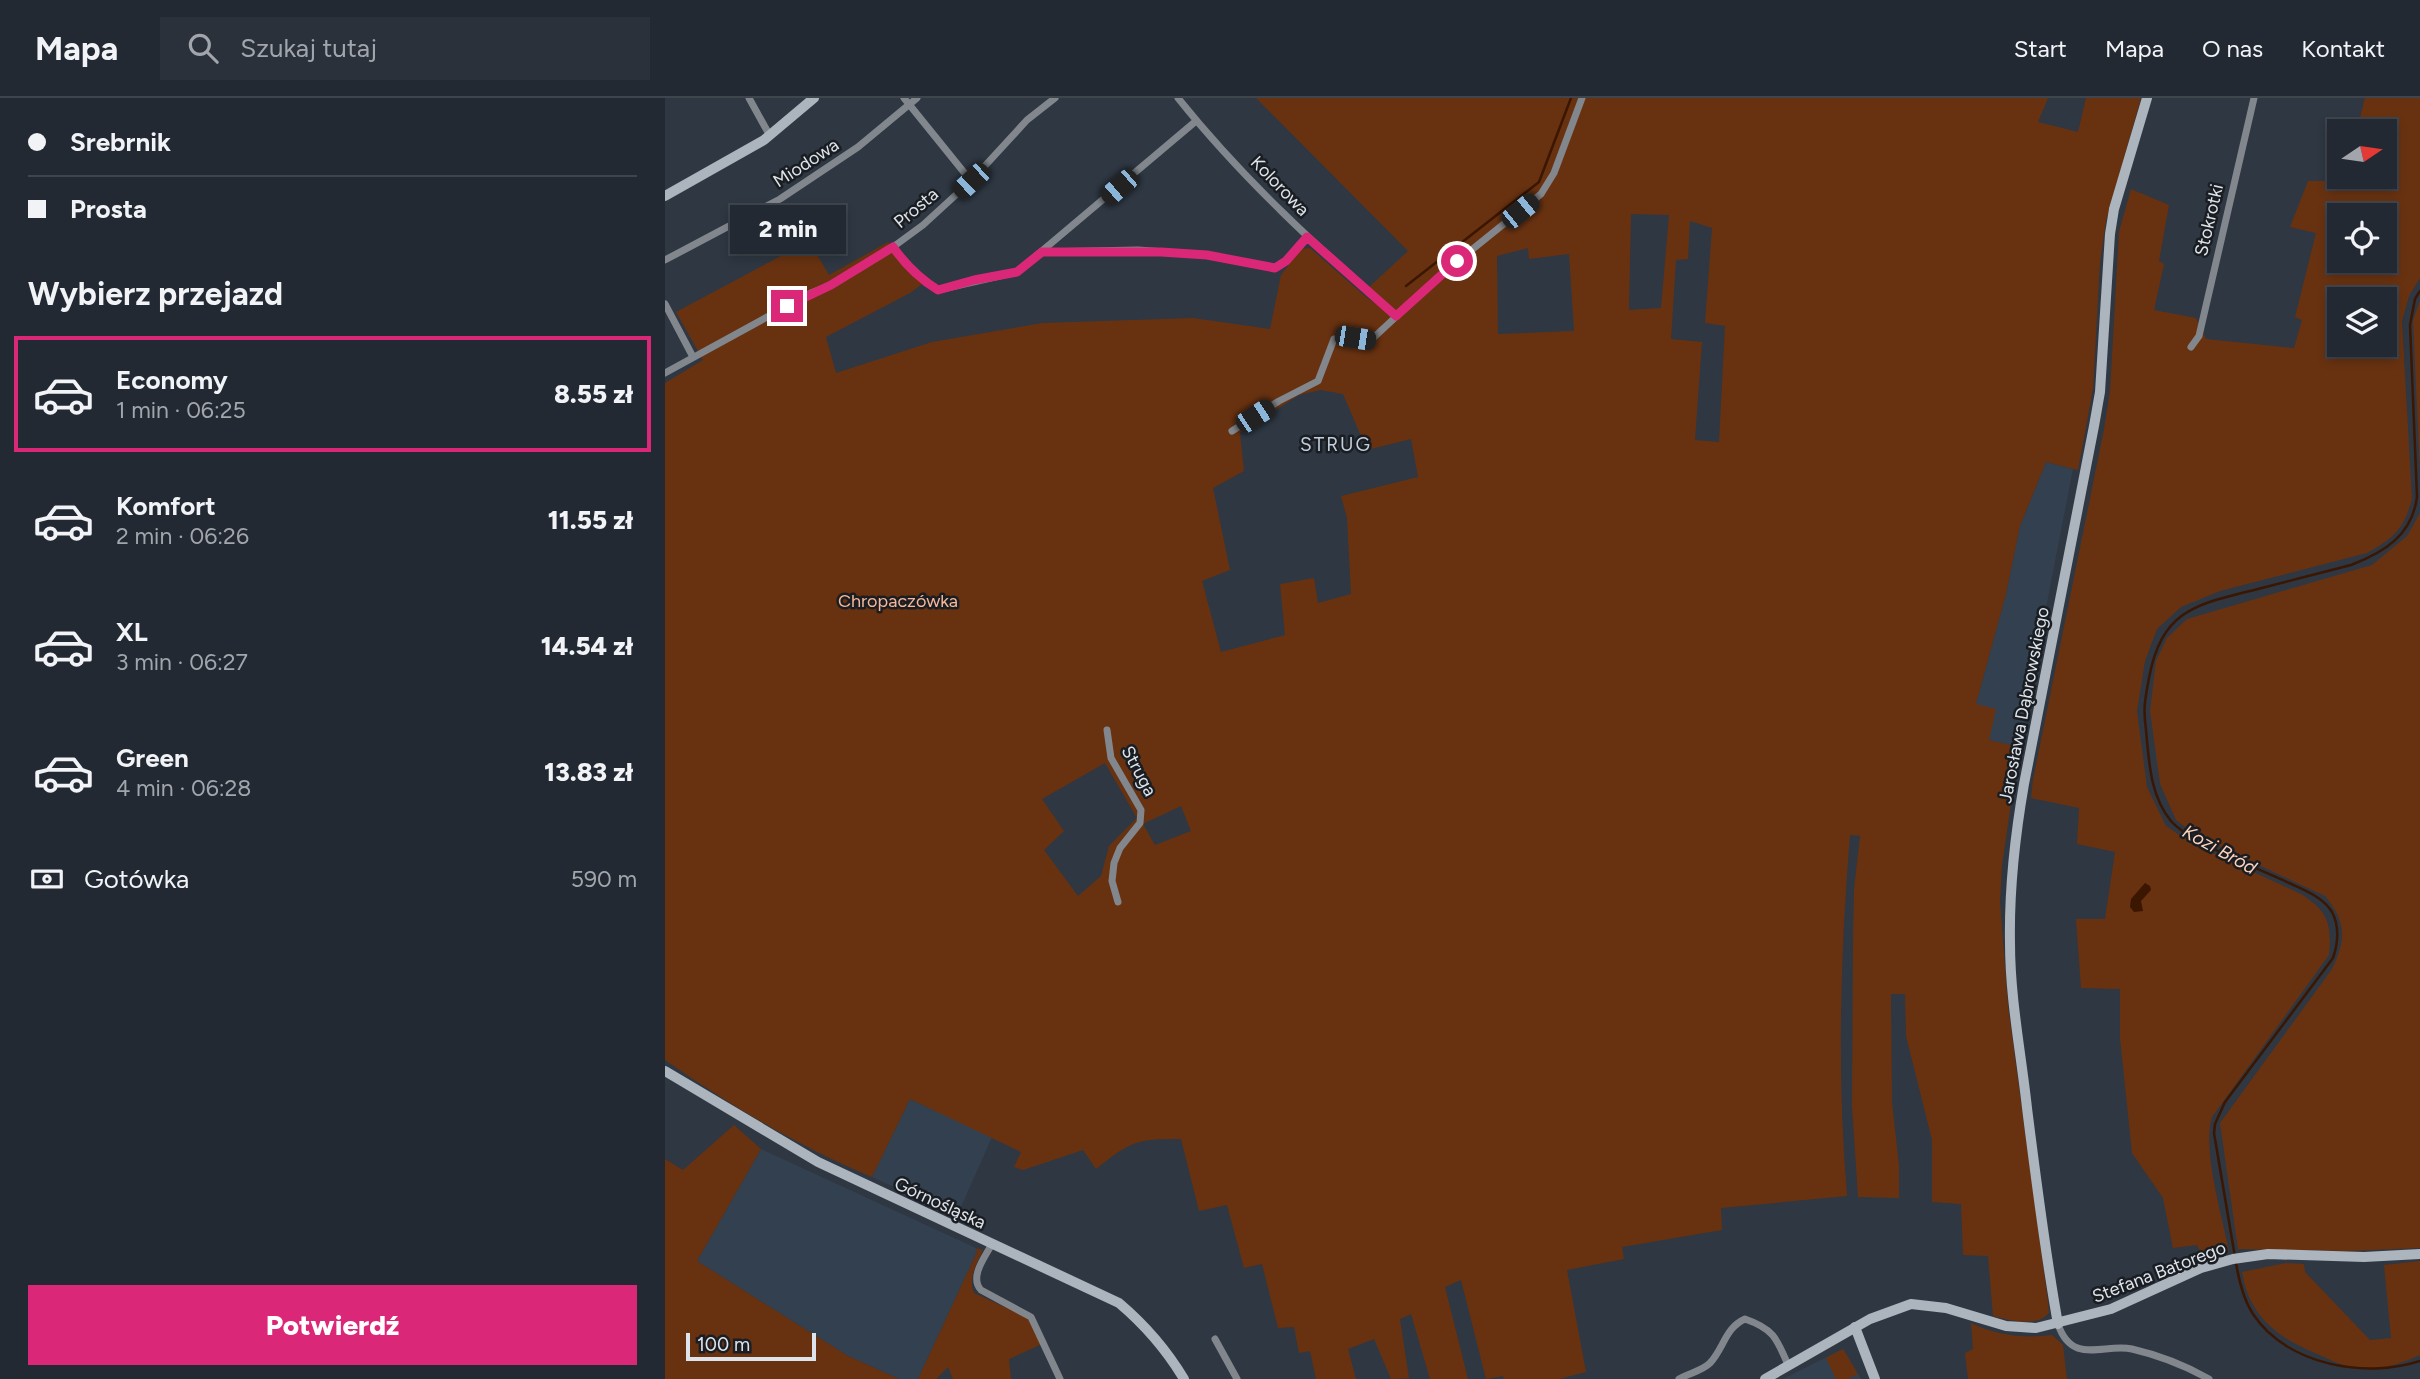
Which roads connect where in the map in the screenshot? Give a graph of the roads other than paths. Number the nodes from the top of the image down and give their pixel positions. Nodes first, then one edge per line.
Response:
1 (749, 98) edge
2 (814, 98) edge
3 (916, 98) edge
4 (1055, 98) edge
5 (1178, 98) edge
6 (1582, 98) edge
7 (2147, 98) edge
8 (2254, 98) edge
9 (907, 101) edge
10 (1196, 121) junction
11 (770, 136) junction
12 (971, 181) junction
13 (665, 196) edge
14 (1307, 237) junction
15 (893, 247) junction
16 (1042, 252) junction
17 (665, 260) edge
18 (665, 304) edge
19 (1396, 316) junction
20 (2191, 347) dead end
21 (693, 357) junction
22 (665, 373) edge
23 (1232, 431) dead end
24 (1107, 730) dead end
25 (1118, 902) dead end
26 (665, 1071) edge
27 (992, 1244) junction
28 (2420, 1254) edge
29 (2058, 1324) junction
30 (1855, 1327) junction
31 (1215, 1339) dead end
32 (1788, 1365) junction
33 (1060, 1379) edge
34 (1184, 1379) edge
35 (1237, 1379) edge
36 (1679, 1379) edge
37 (1765, 1379) edge
38 (1875, 1379) edge
39 (2209, 1379) edge

1 - 11 street
2 - 11 street
3 - 9 street, Miodowa
4 - 12 street, Prosta
5 - 10 street, Kolorowa
6 - 19 street
7 - 29 street, Jarosława Dąbrowskiego
8 - 20 street, Stokrotki
9 - 12 street
9 - 17 street, Miodowa
10 - 14 street, Kolorowa
10 - 16 street
11 - 13 street
12 - 15 street, Prosta
14 - 16 street
14 - 19 street, Kolorowa
15 - 16 street
15 - 21 street, Prosta
18 - 21 street
19 - 23 street
21 - 22 street, Prosta
24 - 25 street, Struga
26 - 27 street, Górnośląska
27 - 33 street
27 - 34 street, Górnośląska
28 - 29 street, Stefana Batorego
29 - 30 street, Stefana Batorego
29 - 39 street
30 - 32 street, Stefana Batorego
30 - 38 street
31 - 35 street
32 - 36 street
32 - 37 street, Stefana Batorego

